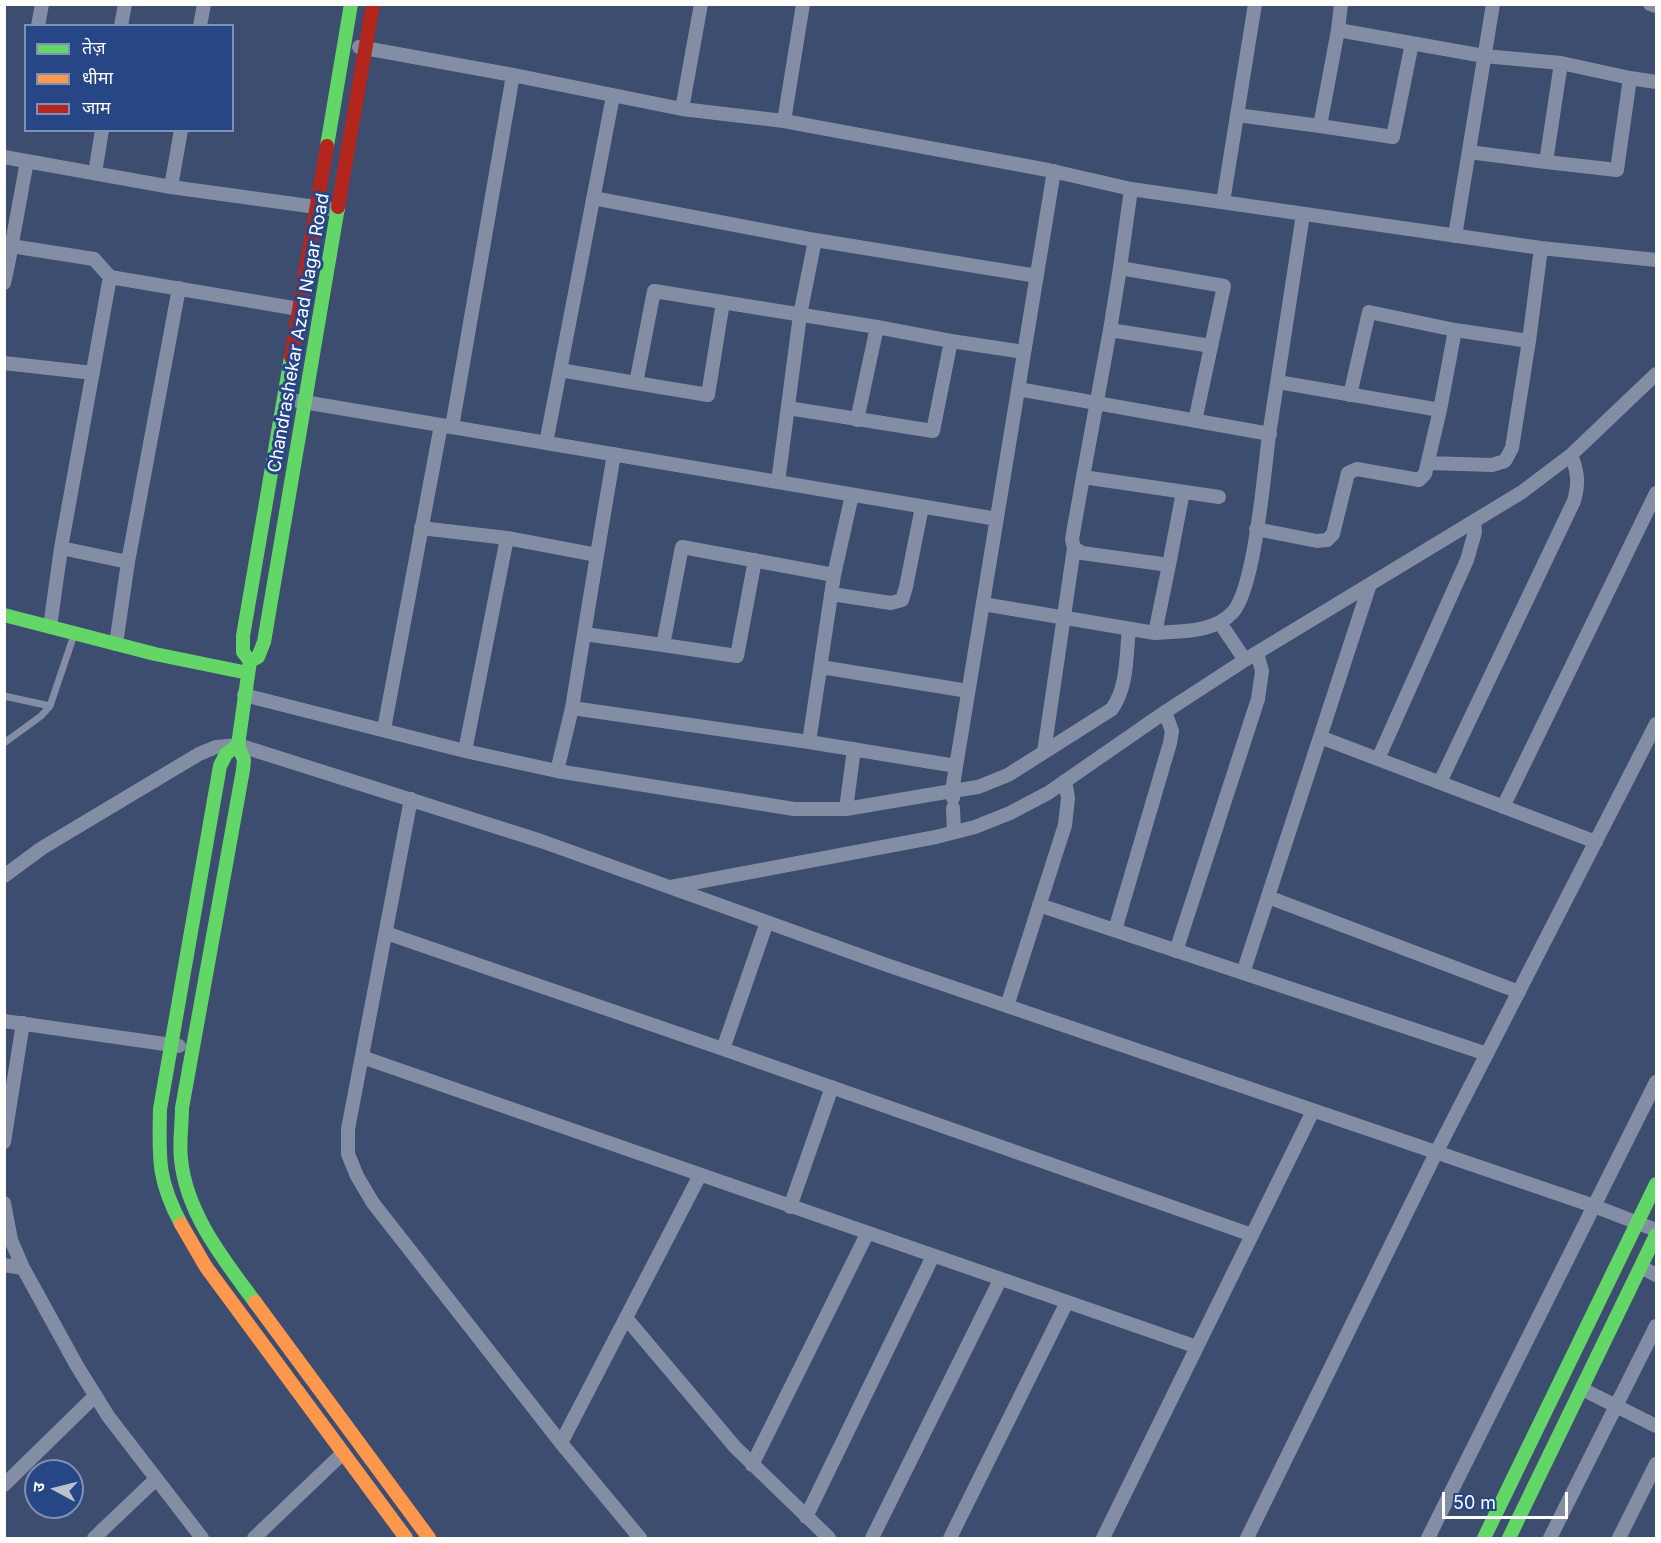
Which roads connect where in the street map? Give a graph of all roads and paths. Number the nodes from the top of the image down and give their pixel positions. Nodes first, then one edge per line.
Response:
1 (42, 4) edge
2 (125, 4) edge
3 (204, 4) edge
4 (351, 4) edge
5 (373, 4) edge
6 (701, 4) edge
7 (803, 4) edge
8 (1255, 4) edge
9 (1341, 4) edge
10 (1493, 4) edge
11 (1650, 4) edge
12 (1656, 6) edge
13 (38, 24) edge
14 (121, 24) edge
15 (200, 24) edge
16 (1338, 30) junction
17 (1412, 43) junction
18 (345, 44) junction
19 (366, 48) junction
20 (1484, 56) junction
21 (1561, 63) junction
22 (513, 75) junction
23 (1630, 78) junction
24 (1656, 82) edge
25 (613, 96) junction
26 (682, 109) junction
27 (1237, 114) junction
28 (784, 121) junction
29 (1320, 126) junction
30 (102, 132) edge
31 (181, 132) edge
32 (1468, 152) junction
33 (4, 158) edge
34 (27, 162) junction
35 (1546, 162) junction
36 (1054, 171) junction
37 (95, 173) junction
38 (171, 187) junction
39 (1131, 189) junction
40 (593, 198) junction
41 (1223, 202) junction
42 (317, 207) junction
43 (338, 210) junction
44 (1303, 214) junction
45 (1455, 236) junction
46 (814, 240) junction
47 (11, 246) junction
48 (1541, 248) junction
49 (1656, 260) edge
50 (6, 264) edge
51 (1120, 268) junction
52 (1037, 276) junction
53 (110, 277) junction
54 (4, 283) edge
55 (179, 288) junction
56 (723, 302) junction
57 (299, 309) junction
58 (800, 315) junction
59 (877, 327) junction
60 (1110, 330) junction
61 (1455, 330) junction
62 (951, 341) junction
63 (1529, 341) junction
64 (1211, 346) junction
65 (1024, 352) junction
66 (4, 363) edge
67 (560, 370) junction
68 (93, 373) junction
69 (1656, 374) edge
70 (1278, 382) junction
71 (636, 383) junction
72 (1018, 389) junction
73 (1350, 395) junction
74 (284, 398) junction
75 (305, 402) junction
76 (1097, 404) junction
77 (788, 408) junction
78 (1440, 410) junction
79 (857, 420) junction
80 (1195, 421) junction
81 (446, 426) junction
82 (1270, 434) junction
83 (546, 443) junction
84 (614, 454) junction
85 (1571, 455) junction
86 (1428, 463) junction
87 (1083, 477) junction
88 (777, 482) junction
89 (1183, 492) junction
90 (1656, 493) edge
91 (852, 495) junction
92 (1219, 497) dead end
93 (922, 507) junction
94 (997, 519) junction
95 (1474, 521) junction
96 (421, 528) junction
97 (1257, 530) junction
98 (507, 538) junction
99 (62, 548) junction
100 (1074, 548) junction
101 (597, 555) junction
102 (755, 560) junction
103 (128, 562) junction
104 (1169, 565) junction
105 (834, 575) junction
106 (1370, 584) junction
107 (831, 594) junction
108 (983, 604) junction
109 (4, 615) edge
110 (1062, 617) junction
111 (50, 627) junction
112 (1223, 627) junction
113 (1129, 628) junction
114 (74, 633) junction
115 (1155, 633) junction
116 (584, 634) junction
117 (116, 644) junction
118 (663, 645) junction
119 (1251, 656) junction
120 (249, 667) junction
121 (821, 667) junction
122 (968, 691) junction
123 (244, 695) junction
124 (4, 696) edge
125 (50, 706) junction
126 (572, 708) junction
127 (1165, 712) junction
128 (1656, 724) edge
129 (384, 729) junction
130 (1320, 737) junction
131 (809, 742) junction
132 (4, 743) edge
133 (238, 745) junction
134 (854, 749) junction
135 (465, 750) junction
136 (1044, 752) junction
137 (1378, 759) junction
138 (956, 766) junction
139 (557, 771) junction
140 (1065, 781) junction
141 (1440, 783) junction
142 (411, 799) junction
143 (953, 799) junction
144 (1503, 807) junction
145 (846, 809) junction
146 (954, 832) junction
147 (1596, 842) junction
148 (4, 876) edge
149 (670, 887) junction
150 (1268, 897) junction
151 (1040, 905) junction
152 (767, 922) junction
153 (1115, 930) junction
154 (386, 933) junction
155 (1176, 951) junction
156 (1243, 973) junction
157 (1519, 992) junction
158 (1007, 1006) junction
159 (4, 1021) edge
160 (23, 1023) junction
161 (171, 1045) junction
162 (192, 1048) junction
163 (723, 1048) junction
164 (1487, 1054) junction
165 (362, 1057) junction
166 (1656, 1082) edge
167 (832, 1087) junction
168 (1313, 1111) junction
169 (4, 1142) edge
170 (1436, 1153) junction
171 (700, 1175) junction
172 (1656, 1184) edge
173 (4, 1203) edge
174 (1594, 1206) junction
175 (790, 1207) junction
176 (1637, 1222) junction
177 (1656, 1232) edge
178 (867, 1234) junction
179 (1252, 1235) junction
180 (933, 1256) junction
181 (4, 1265) edge
182 (1641, 1267) junction
183 (23, 1268) junction
184 (1656, 1275) edge
185 (1000, 1280) junction
186 (1067, 1302) junction
187 (626, 1318) junction
188 (1656, 1326) edge
189 (1197, 1347) junction
190 (1582, 1389) junction
191 (95, 1396) junction
192 (1616, 1406) junction
193 (1656, 1426) edge
194 (561, 1443) junction
195 (343, 1453) junction
196 (1656, 1464) edge
197 (752, 1465) junction
198 (156, 1479) junction
199 (4, 1485) edge
200 (806, 1516) junction
201 (94, 1539) edge
202 (202, 1539) edge
203 (254, 1539) edge
204 (406, 1539) edge
205 (429, 1539) edge
206 (640, 1539) edge
207 (829, 1539) edge
208 (872, 1539) edge
209 (950, 1539) edge
210 (1103, 1539) edge
211 (1247, 1539) edge
212 (1428, 1539) edge
213 (1484, 1539) edge
214 (1509, 1539) edge
215 (1550, 1539) edge
216 (1619, 1539) edge

1 - 13 street
2 - 14 street
3 - 15 street
4 - 18 street, Chandrashekar Azad Nagar Road
5 - 19 street, Chandrashekar Azad Nagar Road
6 - 26 street
7 - 28 street
8 - 27 street
9 - 16 street
10 - 20 street
11 - 12 street
16 - 17 street
16 - 29 street
17 - 20 street
17 - 29 street
18 - 19 street
18 - 42 street, Chandrashekar Azad Nagar Road
19 - 22 street
19 - 43 street, Chandrashekar Azad Nagar Road
20 - 21 street
20 - 32 street
21 - 23 street
21 - 35 street
22 - 25 street
22 - 81 street
23 - 24 street
23 - 35 street
25 - 26 street
25 - 40 street
26 - 28 street
27 - 29 street
27 - 41 street
28 - 36 street
30 - 37 street
31 - 38 street
32 - 35 street
32 - 45 street
33 - 34 street
34 - 37 street
34 - 47 street
36 - 39 street
36 - 52 street
37 - 38 street
38 - 42 street
39 - 41 street
39 - 51 street
40 - 46 street
40 - 67 street
41 - 44 street
42 - 43 street
42 - 57 street, Chandrashekar Azad Nagar Road
43 - 75 street, Chandrashekar Azad Nagar Road
44 - 45 street
44 - 70 street
45 - 48 street
46 - 52 street
46 - 58 street
47 - 50 street
47 - 53 street
48 - 49 street
48 - 63 street
50 - 54 street
51 - 60 street
51 - 64 street
52 - 65 street
53 - 55 street
53 - 68 street
55 - 57 street
55 - 103 street
56 - 58 street
56 - 71 street
56 - 71 street
57 - 74 street, Chandrashekar Azad Nagar Road
58 - 59 street
58 - 77 street
59 - 62 street
59 - 79 street
60 - 64 street
60 - 76 street
61 - 63 street
61 - 73 street
61 - 78 street
62 - 65 street
62 - 79 street
63 - 86 street
64 - 80 street
65 - 72 street
66 - 68 street
67 - 71 street
67 - 83 street
68 - 99 street
69 - 85 street
70 - 73 street
70 - 82 street
72 - 76 street
72 - 94 street
73 - 78 street
74 - 75 street
74 - 120 street, Chandrashekar Azad Nagar Road
75 - 81 street
75 - 120 street, Chandrashekar Azad Nagar Road
76 - 80 street
76 - 87 street
77 - 79 street
77 - 88 street
78 - 86 street
80 - 82 street
81 - 83 street
81 - 96 street
82 - 97 street
83 - 84 street
84 - 88 street
84 - 101 street
85 - 95 street
85 - 141 street
86 - 97 street
87 - 89 street
87 - 100 street
88 - 91 street
89 - 92 street
89 - 104 street
90 - 144 street
91 - 93 street
91 - 105 street
93 - 94 street
93 - 107 street
94 - 108 street
95 - 106 street
95 - 137 street
96 - 98 street
96 - 129 street
97 - 112 street
98 - 101 street
98 - 135 street
99 - 103 street
99 - 111 street
100 - 104 street
100 - 110 street
101 - 116 street
102 - 105 street
102 - 118 street
102 - 118 street
103 - 117 street
104 - 115 street
105 - 107 street
106 - 119 street
106 - 130 street
107 - 121 street
108 - 110 street
108 - 122 street
109 - 111 street
110 - 113 street
110 - 136 street
111 - 114 street
112 - 115 street
112 - 119 street
113 - 115 street
113 - 136 street
114 - 117 street
114 - 125 lane
116 - 118 street
116 - 126 street
117 - 120 street
119 - 127 street
119 - 155 street
120 - 123 street, Chandrashekar Azad Nagar Road
121 - 122 street
121 - 131 street
122 - 138 street
123 - 129 street
123 - 133 street, Chandrashekar Azad Nagar Road
124 - 125 lane
125 - 132 lane
126 - 131 street
126 - 139 street
127 - 140 street
127 - 153 street
128 - 147 street
129 - 135 street
130 - 137 street
130 - 150 street
131 - 134 street
133 - 142 street
133 - 148 street
133 - 161 street
133 - 162 street, Chandrashekar Azad Nagar Road
134 - 138 street
134 - 145 street
135 - 139 street
136 - 143 street
137 - 141 street
138 - 143 street
139 - 145 street
140 - 146 street
140 - 151 street
141 - 144 street
142 - 149 street
142 - 154 street
143 - 145 street
143 - 146 street
144 - 147 street
146 - 149 street
147 - 157 street
149 - 152 street
150 - 156 street
150 - 157 street
151 - 153 street
151 - 158 street
152 - 158 street
152 - 163 street
153 - 155 street
154 - 163 street
154 - 165 street
155 - 156 street
156 - 164 street
157 - 164 street
158 - 168 street
159 - 160 street
160 - 161 street
160 - 169 street
161 - 162 street
161 - 195 street
162 - 205 street, Chandrashekar Azad Nagar Road
163 - 167 street
164 - 170 street
165 - 171 street
165 - 194 street
166 - 174 street
167 - 175 street
167 - 179 street
168 - 170 street
168 - 179 street
170 - 174 street
170 - 211 street
171 - 175 street
171 - 187 street
172 - 176 street
173 - 183 street
174 - 176 street
174 - 212 street
175 - 178 street
176 - 177 street
176 - 213 street
177 - 182 street
178 - 180 street
178 - 197 street
179 - 189 street
180 - 185 street
180 - 200 street
181 - 183 street
182 - 184 street
182 - 190 street
183 - 191 street
185 - 186 street
185 - 208 street
186 - 189 street
186 - 209 street
187 - 194 street
187 - 197 street
188 - 192 street
189 - 210 street
190 - 192 street
190 - 214 street
191 - 198 street
191 - 199 street
192 - 193 street
192 - 215 street
194 - 206 street
195 - 203 street
195 - 204 street
196 - 216 street
197 - 200 street
198 - 201 street
198 - 202 street
200 - 207 street

